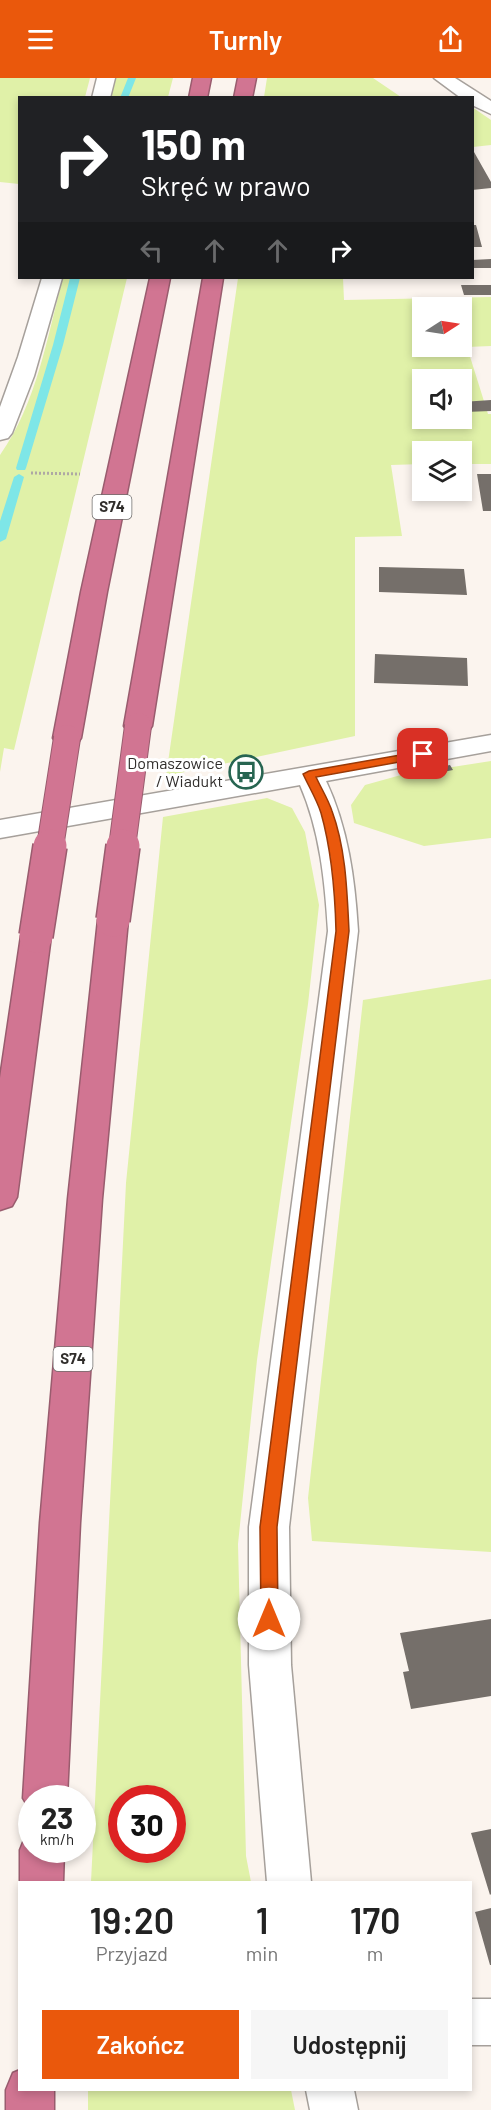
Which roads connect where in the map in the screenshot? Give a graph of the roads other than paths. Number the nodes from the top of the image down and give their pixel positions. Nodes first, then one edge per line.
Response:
1 (106, 78) edge
2 (202, 78) edge
3 (247, 78) edge
4 (449, 82) edge
5 (428, 91) dead end
6 (102, 96) edge
7 (198, 96) edge
8 (243, 96) edge
9 (471, 96) edge
10 (474, 98) edge
11 (491, 109) edge
12 (52, 279) edge
13 (160, 279) edge
14 (213, 279) edge
15 (0, 433) edge
16 (491, 743) edge
17 (309, 774) junction
18 (0, 828) edge
19 (0, 1197) edge
20 (46, 1785) edge
21 (42, 1863) edge
22 (41, 1881) edge
23 (289, 1881) edge
24 (472, 2022) edge
25 (491, 2022) edge
26 (30, 2091) edge
27 (330, 2091) edge
28 (30, 2110) edge
29 (334, 2110) edge

1 - 6 street
2 - 7 highway
3 - 8 highway
4 - 5 street
4 - 9 street
10 - 11 street
12 - 15 street
13 - 19 highway, S74, bridge
14 - 20 highway, S74, bridge
16 - 17 street
17 - 18 street
17 - 23 street
21 - 22 highway
24 - 25 street
26 - 28 highway
27 - 29 street

